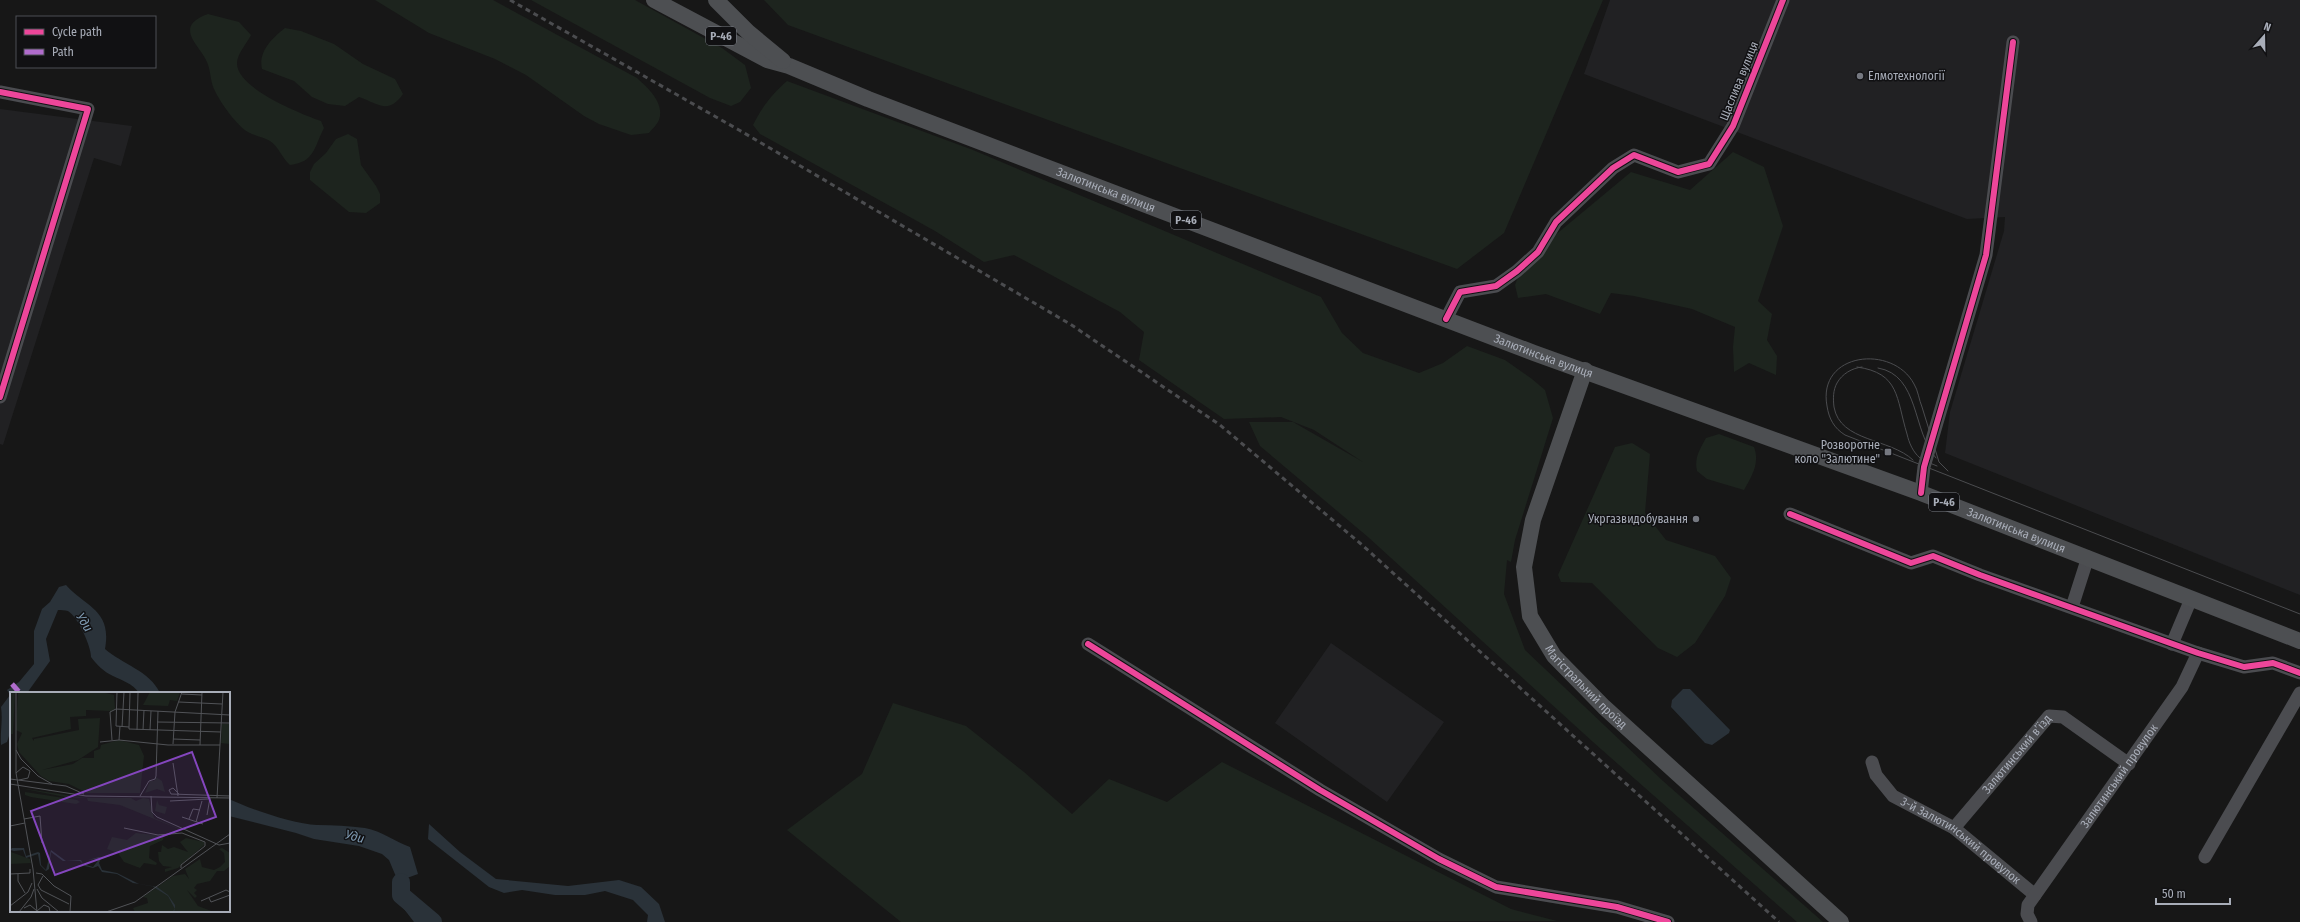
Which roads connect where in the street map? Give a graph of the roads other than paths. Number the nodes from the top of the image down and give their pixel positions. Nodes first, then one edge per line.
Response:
1 (654, 0) edge
2 (716, 0) edge
3 (1783, 0) edge
4 (2013, 42) dead end
5 (789, 66) junction
6 (0, 92) edge
7 (1446, 319) junction
8 (1585, 370) junction
9 (0, 398) edge
10 (1921, 493) junction
11 (1790, 514) dead end
12 (2088, 557) junction
13 (2191, 599) junction
14 (2072, 607) junction
15 (2300, 641) edge
16 (1088, 644) dead end
17 (2172, 644) junction
18 (2198, 653) junction
19 (2300, 674) edge
20 (2300, 692) edge
21 (1872, 762) dead end
22 (2129, 764) junction
23 (1954, 828) junction
24 (2205, 857) dead end
25 (2035, 895) junction
26 (1668, 922) edge
27 (1842, 922) edge
28 (2031, 922) edge

1 - 5 main road, Р-46
2 - 5 main road, Р-46
3 - 7 street, Щаслива вулиця
4 - 10 street
5 - 7 main road, Залютинська вулиця / Р-46
6 - 9 street
7 - 8 main road, Залютинська вулиця / Р-46
8 - 10 main road, Залютинська вулиця / Р-46
8 - 27 main road, Магістральний проїзд
10 - 12 main road, Залютинська вулиця / Р-46
11 - 14 street
12 - 13 main road, Залютинська вулиця / Р-46
12 - 14 street
13 - 15 main road, Залютинська вулиця / Р-46
13 - 17 street
14 - 17 street
16 - 26 street
17 - 18 street
18 - 19 street
18 - 22 street, Залютинський провулок
20 - 24 street
21 - 23 street, 3-й Залютинський провулок
22 - 23 street, Залютинський в’їзд
22 - 25 street, Залютинський провулок
23 - 25 street, 3-й Залютинський провулок
25 - 28 street

